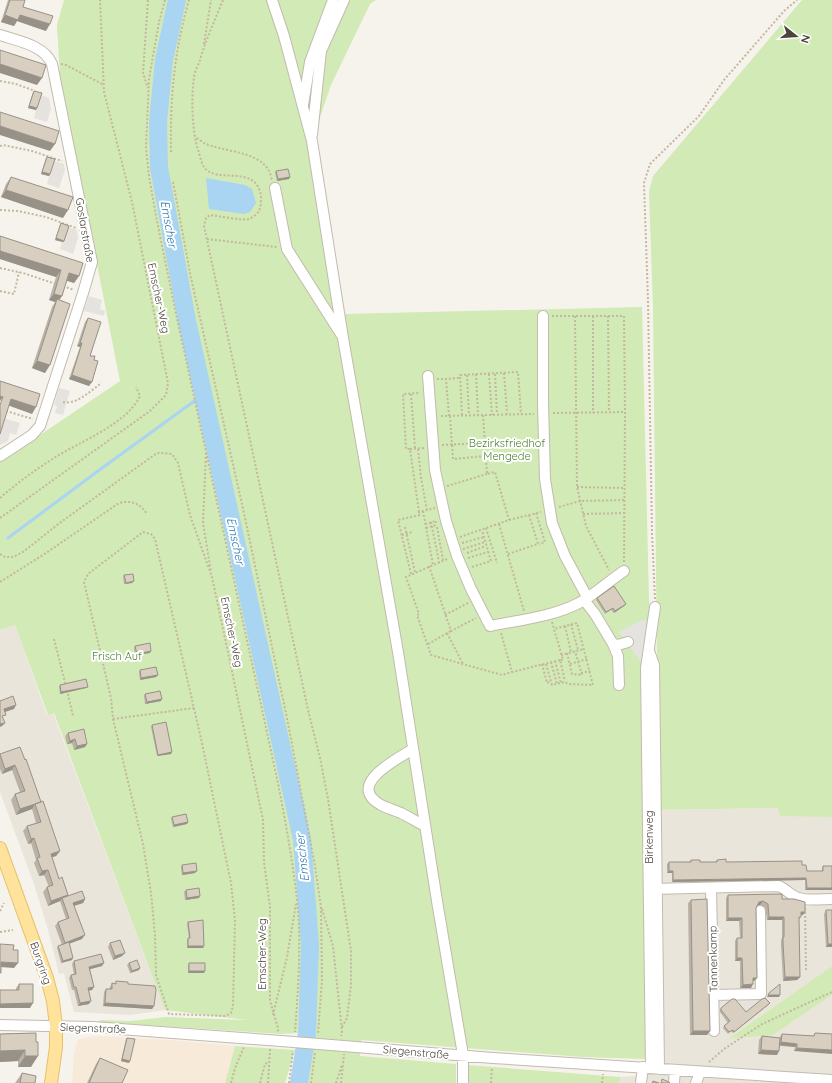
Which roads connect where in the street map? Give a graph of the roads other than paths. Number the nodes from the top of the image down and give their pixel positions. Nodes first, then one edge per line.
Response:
1 (272, 0) edge
2 (333, 0) edge
3 (344, 0) edge
4 (0, 35) edge
5 (302, 108) junction
6 (312, 141) junction
7 (275, 188) road end
8 (543, 316) road end
9 (343, 338) junction
10 (432, 378) road end
11 (0, 456) edge
12 (624, 571) road end
13 (586, 598) junction
14 (655, 606) road end
15 (628, 642) dead end
16 (613, 644) junction
17 (619, 685) dead end
18 (413, 749) junction
19 (425, 826) junction
20 (0, 848) edge
21 (711, 888) junction
22 (653, 889) junction
23 (832, 899) edge
24 (760, 911) dead end
25 (713, 995) junction
26 (0, 1025) edge
27 (56, 1026) junction
28 (714, 1031) dead end
29 (464, 1055) junction
30 (651, 1068) junction
31 (675, 1070) junction
32 (700, 1072) junction
33 (832, 1080) edge
34 (51, 1083) edge
35 (463, 1083) edge
36 (641, 1083) edge
37 (674, 1083) edge
38 (696, 1083) edge

1 - 5 street
2 - 5 street
3 - 6 street
4 - 11 street, Goslarstraße
5 - 6 street
6 - 9 street
7 - 9 street
8 - 13 street
9 - 18 street
10 - 13 street
12 - 13 street
13 - 16 street
14 - 22 street, Birkenweg
15 - 16 street
16 - 17 street
18 - 19 street
18 - 19 street
19 - 29 street
20 - 27 main road, Burgring
21 - 22 street
21 - 23 street
21 - 25 street, Tannenkamp
22 - 30 street, Birkenweg
24 - 25 street
25 - 28 street, Tannenkamp
26 - 27 street, Siegenstraße
27 - 29 street, Siegenstraße, bridge
27 - 34 main road, Burgring
29 - 30 street, Siegenstraße
29 - 35 street
30 - 31 street, Siegenstraße
30 - 36 street, Birkenweg
31 - 32 street, Siegenstraße
31 - 37 street
32 - 33 street, Siegenstraße
32 - 38 street

